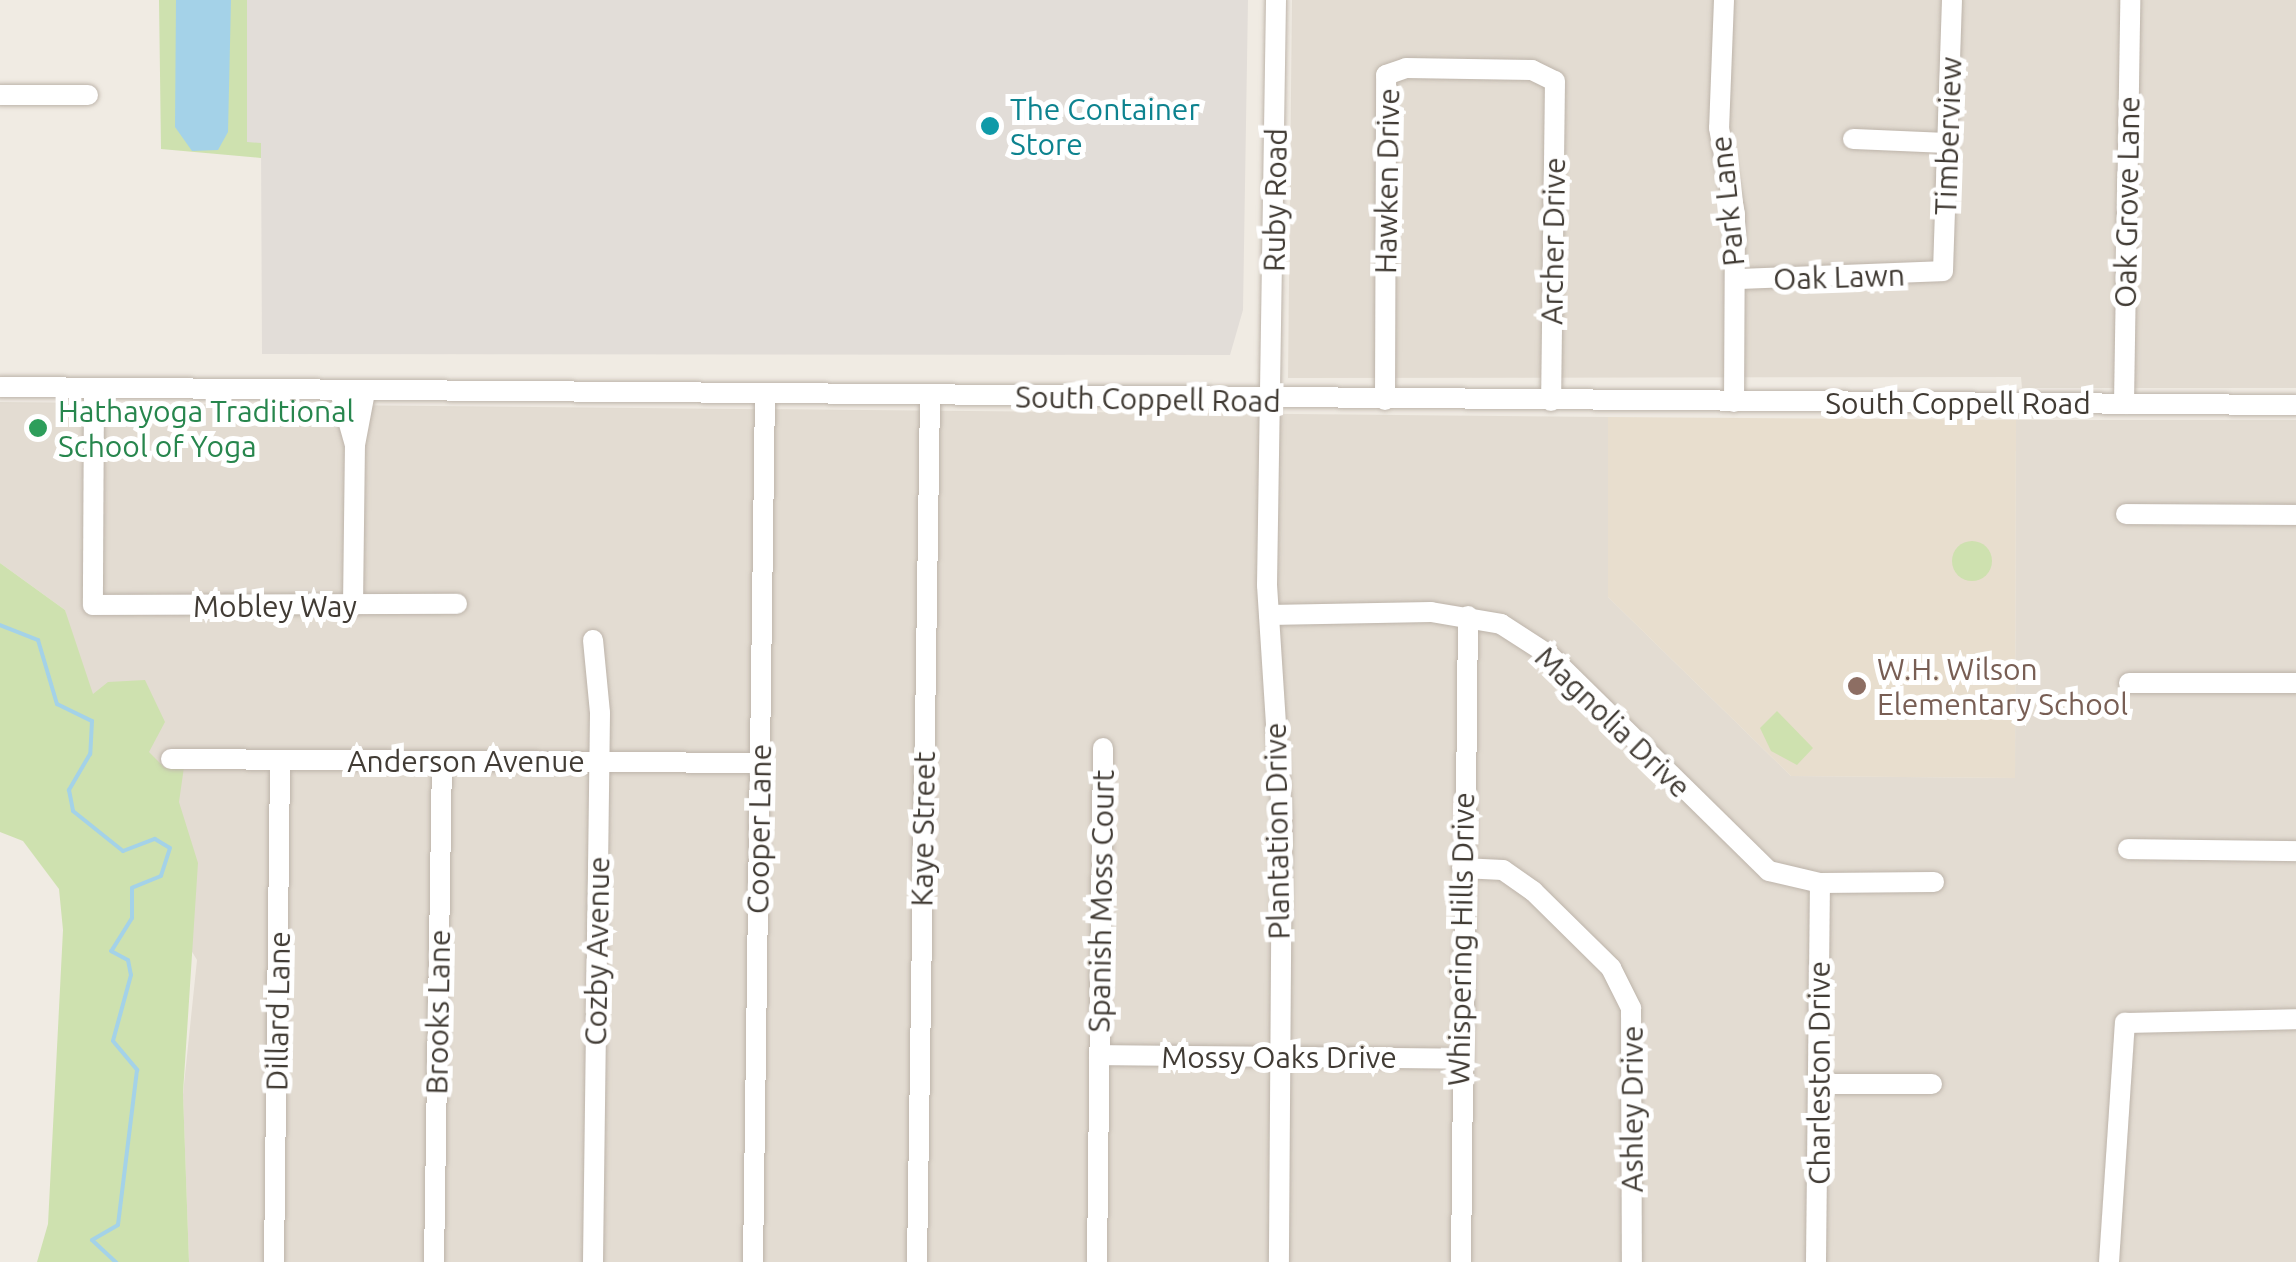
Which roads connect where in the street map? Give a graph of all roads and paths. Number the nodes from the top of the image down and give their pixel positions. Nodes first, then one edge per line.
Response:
1 (1276, 0) edge
2 (1724, 0) edge
3 (1952, 0) edge
4 (2130, 0) edge
5 (1556, 82) joint
6 (88, 94) dead end
7 (0, 95) edge
8 (1853, 139) dead end
9 (1948, 143) junction
10 (1943, 272) joint
11 (1736, 279) junction
12 (0, 388) edge
13 (94, 390) junction
14 (340, 392) junction
15 (365, 392) junction
16 (765, 396) junction
17 (930, 397) junction
18 (1273, 400) junction
19 (1384, 400) junction
20 (1551, 401) junction
21 (1734, 402) junction
22 (2124, 404) junction
23 (2296, 405) edge
24 (355, 445) junction
25 (2126, 514) dead end
26 (2296, 514) edge
27 (457, 604) dead end
28 (353, 606) junction
29 (1269, 614) junction
30 (1468, 616) junction
31 (593, 640) dead end
32 (2129, 683) dead end
33 (2296, 683) edge
34 (1104, 748) dead end
35 (171, 759) dead end
36 (600, 760) junction
37 (280, 761) junction
38 (442, 761) junction
39 (760, 763) junction
40 (2128, 849) dead end
41 (2296, 851) edge
42 (1462, 868) junction
43 (1934, 882) dead end
44 (1820, 883) junction
45 (2296, 1019) edge
46 (1100, 1054) junction
47 (1280, 1057) junction
48 (1458, 1058) junction
49 (1820, 1084) junction
50 (1932, 1084) dead end
51 (274, 1262) edge
52 (434, 1262) edge
53 (594, 1262) edge
54 (753, 1262) edge
55 (917, 1262) edge
56 (1096, 1262) edge
57 (1279, 1262) edge
58 (1461, 1262) edge
59 (1632, 1262) edge
60 (1816, 1262) edge
61 (2109, 1262) edge

1 - 18 street, Ruby Road
2 - 11 street, Park Lane
3 - 9 street, Timberview
4 - 22 street, Oak Grove Lane
5 - 19 street, Hawken Drive
5 - 20 street, Archer Drive
6 - 7 street
8 - 9 street
9 - 10 street, Timberview
10 - 11 street, Oak Lawn
11 - 21 street, Park Lane
12 - 13 street, South Coppell Road
13 - 14 street, South Coppell Road
13 - 28 street, Mobley Way
14 - 15 street, South Coppell Road
14 - 24 street
15 - 16 street, South Coppell Road
15 - 24 street
16 - 17 street, South Coppell Road
16 - 39 street, Cooper Lane
17 - 18 street, South Coppell Road
17 - 55 street, Kaye Street
18 - 19 street, South Coppell Road
18 - 29 street, Plantation Drive
19 - 20 street, South Coppell Road
20 - 21 street, South Coppell Road
21 - 22 street, South Coppell Road
22 - 23 street, South Coppell Road
24 - 28 street
25 - 26 street
27 - 28 street, Mobley Way
29 - 30 street, Magnolia Drive
29 - 47 street, Plantation Drive
30 - 42 street, Whispering Hills Drive
30 - 44 street, Magnolia Drive
31 - 36 street, Cozby Avenue
32 - 33 street
34 - 46 street, Spanish Moss Court
35 - 37 street, Anderson Avenue
36 - 38 street, Anderson Avenue
36 - 39 street, Anderson Avenue
36 - 53 street, Cozby Avenue
37 - 38 street, Anderson Avenue
37 - 51 street, Dillard Lane
38 - 52 street, Brooks Lane
39 - 54 street, Cooper Lane
40 - 41 street
42 - 48 street, Whispering Hills Drive
42 - 59 street, Ashley Drive
43 - 44 street, Magnolia Drive
44 - 49 street, Charleston Drive
45 - 61 street
46 - 47 street, Mossy Oaks Drive
46 - 56 street, Spanish Moss Court
47 - 48 street, Mossy Oaks Drive
47 - 57 street, Plantation Drive
48 - 58 street, Whispering Hills Drive
49 - 50 street
49 - 60 street, Charleston Drive

